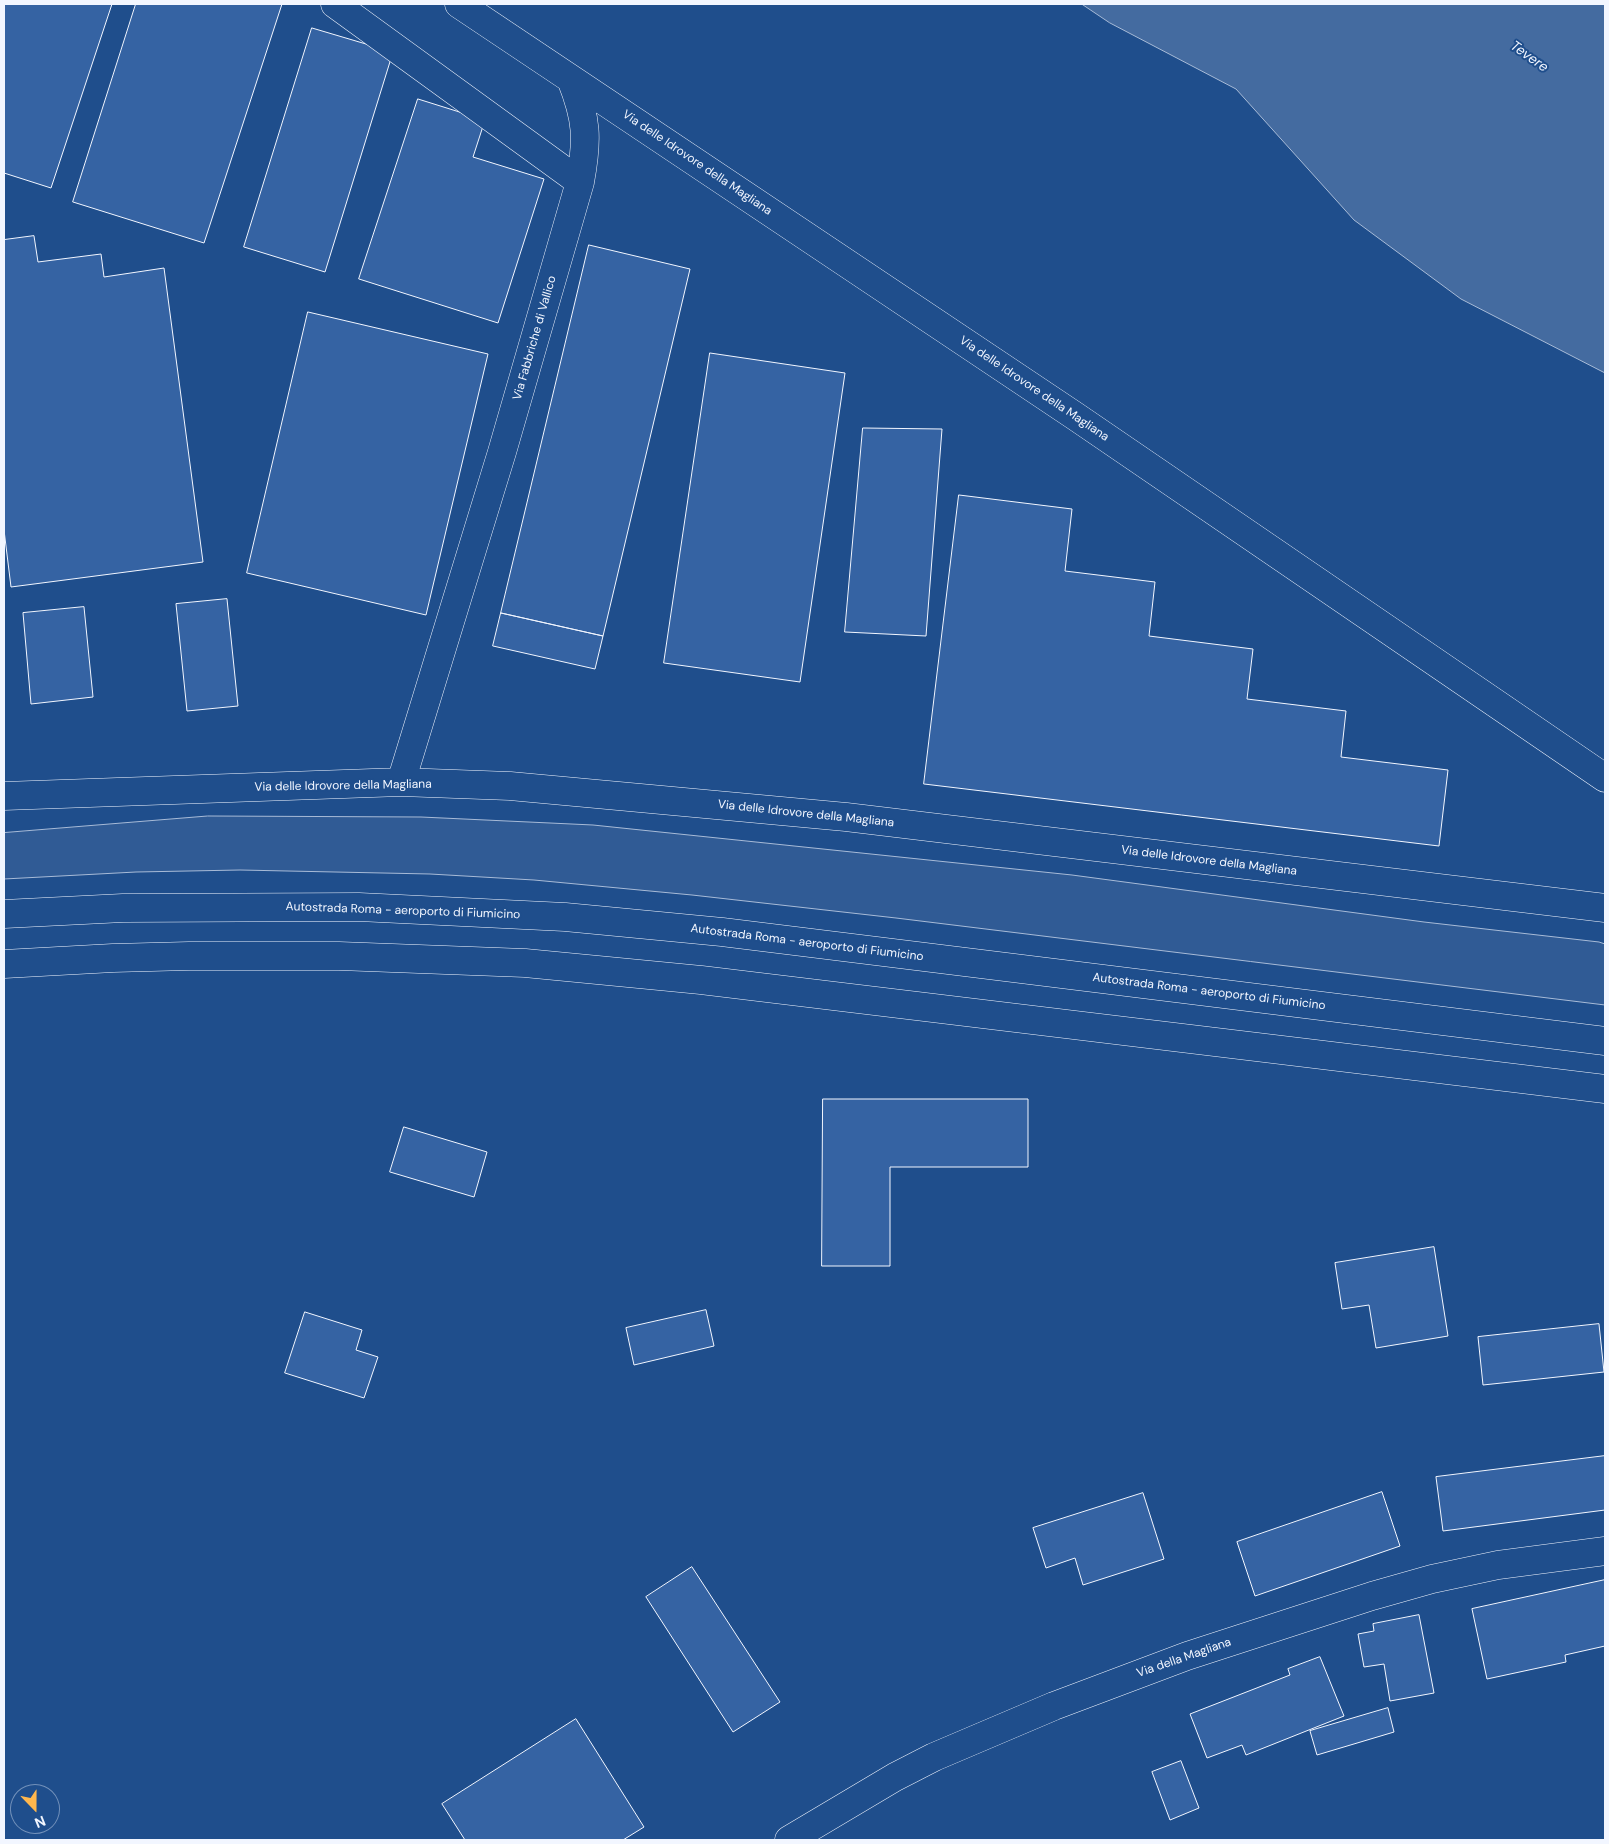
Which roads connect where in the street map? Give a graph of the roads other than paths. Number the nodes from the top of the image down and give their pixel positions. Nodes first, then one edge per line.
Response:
1 (335, 4) edge
2 (459, 4) edge
3 (571, 79) junction
4 (580, 182) junction
5 (1605, 778) edge
6 (401, 782) junction
7 (4, 796) edge
8 (1605, 908) edge
9 (4, 914) edge
10 (4, 964) edge
11 (1605, 1040) edge
12 (1605, 1089) edge
13 (1605, 1551) edge
14 (788, 1840) edge

1 - 4 main road
2 - 3 main road, Via delle Idrovore della Magliana
3 - 4 main road, Via Fabbriche di Vallico
3 - 5 main road, Via delle Idrovore della Magliana
4 - 6 main road, Via Fabbriche di Vallico
6 - 7 main road, Via delle Idrovore della Magliana
6 - 8 main road, Via delle Idrovore della Magliana
9 - 11 main road, Autostrada Roma - aeroporto di Fiumicino
10 - 12 main road
13 - 14 main road, Via della Magliana

